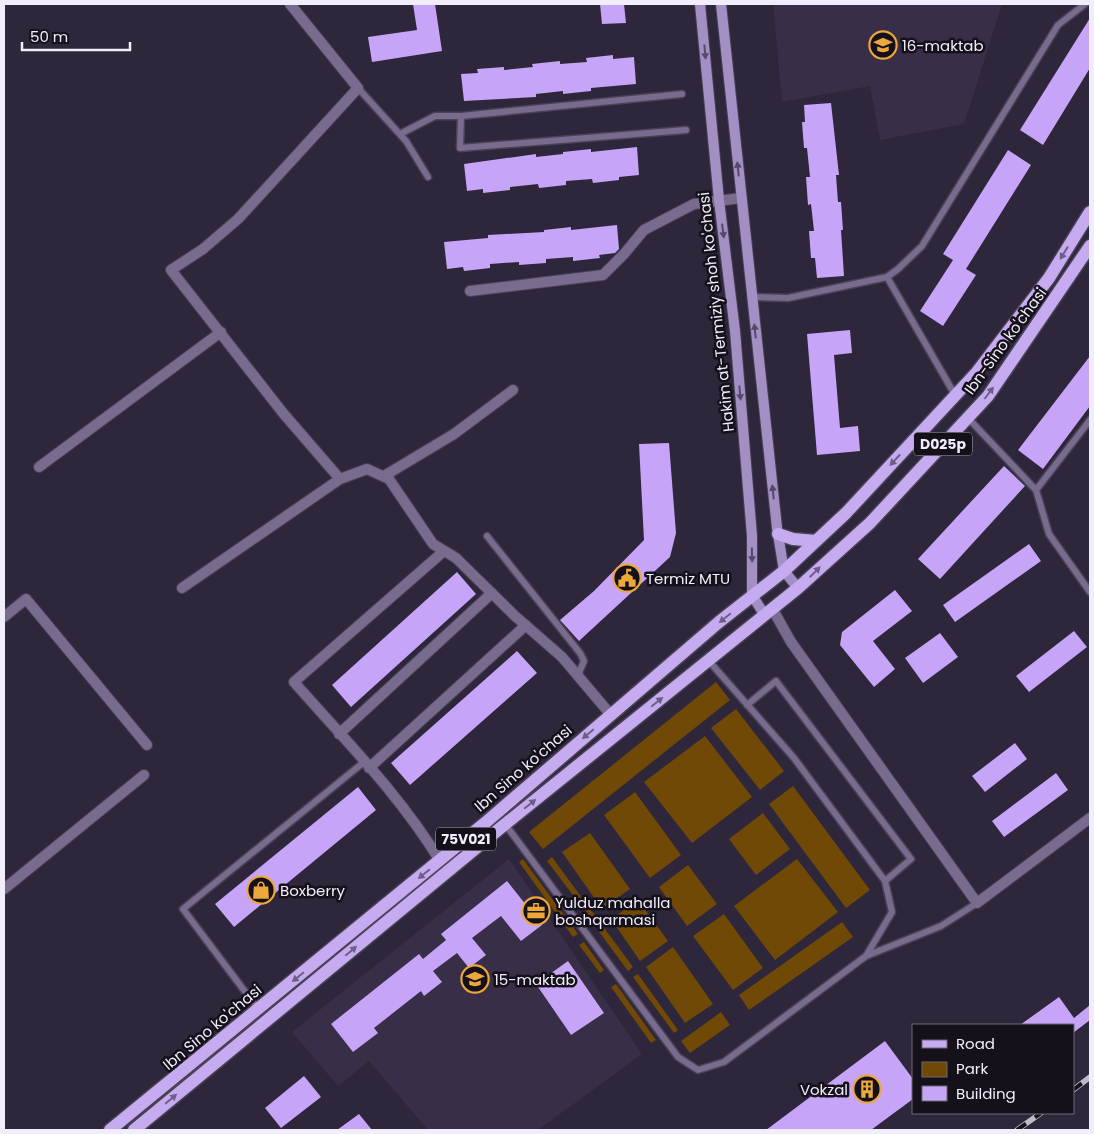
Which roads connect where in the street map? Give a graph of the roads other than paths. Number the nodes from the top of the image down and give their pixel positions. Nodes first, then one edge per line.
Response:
1 (290, 4) edge
2 (700, 4) edge
3 (721, 4) edge
4 (1085, 4) edge
5 (358, 88) junction
6 (682, 94) dead end
7 (461, 116) junction
8 (686, 130) dead end
9 (400, 134) junction
10 (428, 177) dead end
11 (741, 198) junction
12 (719, 200) junction
13 (1090, 212) edge
14 (1090, 246) edge
15 (886, 277) junction
16 (470, 291) dead end
17 (752, 297) junction
18 (221, 332) junction
19 (513, 390) dead end
20 (955, 396) junction
21 (968, 418) junction
22 (1090, 420) edge
23 (39, 467) dead end
24 (384, 476) junction
25 (340, 479) junction
26 (1036, 490) junction
27 (778, 534) junction
28 (487, 536) dead end
29 (816, 542) junction
30 (444, 551) junction
31 (784, 571) junction
32 (182, 588) dead end
33 (798, 588) junction
34 (1090, 592) edge
35 (492, 593) junction
36 (752, 595) junction
37 (768, 611) junction
38 (4, 617) edge
39 (526, 625) junction
40 (708, 660) junction
41 (578, 674) junction
42 (747, 705) junction
43 (611, 715) junction
44 (339, 734) junction
45 (147, 745) dead end
46 (367, 765) junction
47 (144, 775) dead end
48 (1090, 818) edge
49 (505, 824) junction
50 (440, 860) junction
51 (885, 881) junction
52 (4, 889) edge
53 (977, 903) junction
54 (866, 956) junction
55 (258, 1009) junction
56 (110, 1130) edge
57 (134, 1130) edge

1 - 5 street
2 -> 12 main road, Hakim at-Termiziy shoh ko'chasi
11 -> 3 main road
4 - 15 lane
5 - 9 lane
5 - 18 street
6 - 7 lane
7 - 8 lane
7 - 9 lane
9 - 10 lane
11 - 12 street
11 - 17 main road
12 - 16 street
12 -> 36 main road, Hakim at-Termiziy shoh ko'chasi
13 -> 20 main road, Ibn-Sino ko'chasi / D025p
21 -> 14 main road, Ibn-Sino ko'chasi / D025p
15 - 17 lane
15 - 20 lane
27 -> 17 main road
18 - 23 street
18 - 25 street
19 - 24 street
20 -> 29 main road, Ibn-Sino ko'chasi / D025p
21 - 26 lane
33 -> 21 main road, Ibn-Sino ko'chasi / D025p
22 - 26 lane
24 - 25 street
24 - 30 street
25 - 32 street
26 - 34 lane
27 - 29 main road
27 - 31 main road
28 - 41 lane
29 - 31 main road, Ibn Sino ko'chasi / 75V021
30 - 35 street
30 - 44 street
31 - 33 main road
31 - 36 main road, Ibn Sino ko'chasi / 75V021
33 - 37 main road, Ibn-Sino ko'chasi / D025p
35 - 39 street
35 - 44 street
36 - 37 main road
36 -> 43 main road, Ibn Sino ko'chasi / 75V021
37 - 40 main road, Ibn Sino ko'chasi / 75V021
37 - 53 street
38 - 45 street
39 - 41 street
39 - 46 street
40 - 42 lane
49 -> 40 main road, Ibn Sino ko'chasi / 75V021
41 - 43 street
42 - 51 lane
42 - 51 lane
43 -> 50 main road, Ibn Sino ko'chasi / 75V021
44 - 46 street
46 - 50 street
46 - 55 lane
47 - 52 street
48 - 53 street
49 - 54 lane
57 -> 49 main road, Ibn Sino ko'chasi / 75V021
50 -> 55 main road, Ibn Sino ko'chasi / 75V021
51 - 54 lane
53 - 54 lane
55 - 56 main road, Ibn Sino ko'chasi / 75V021

